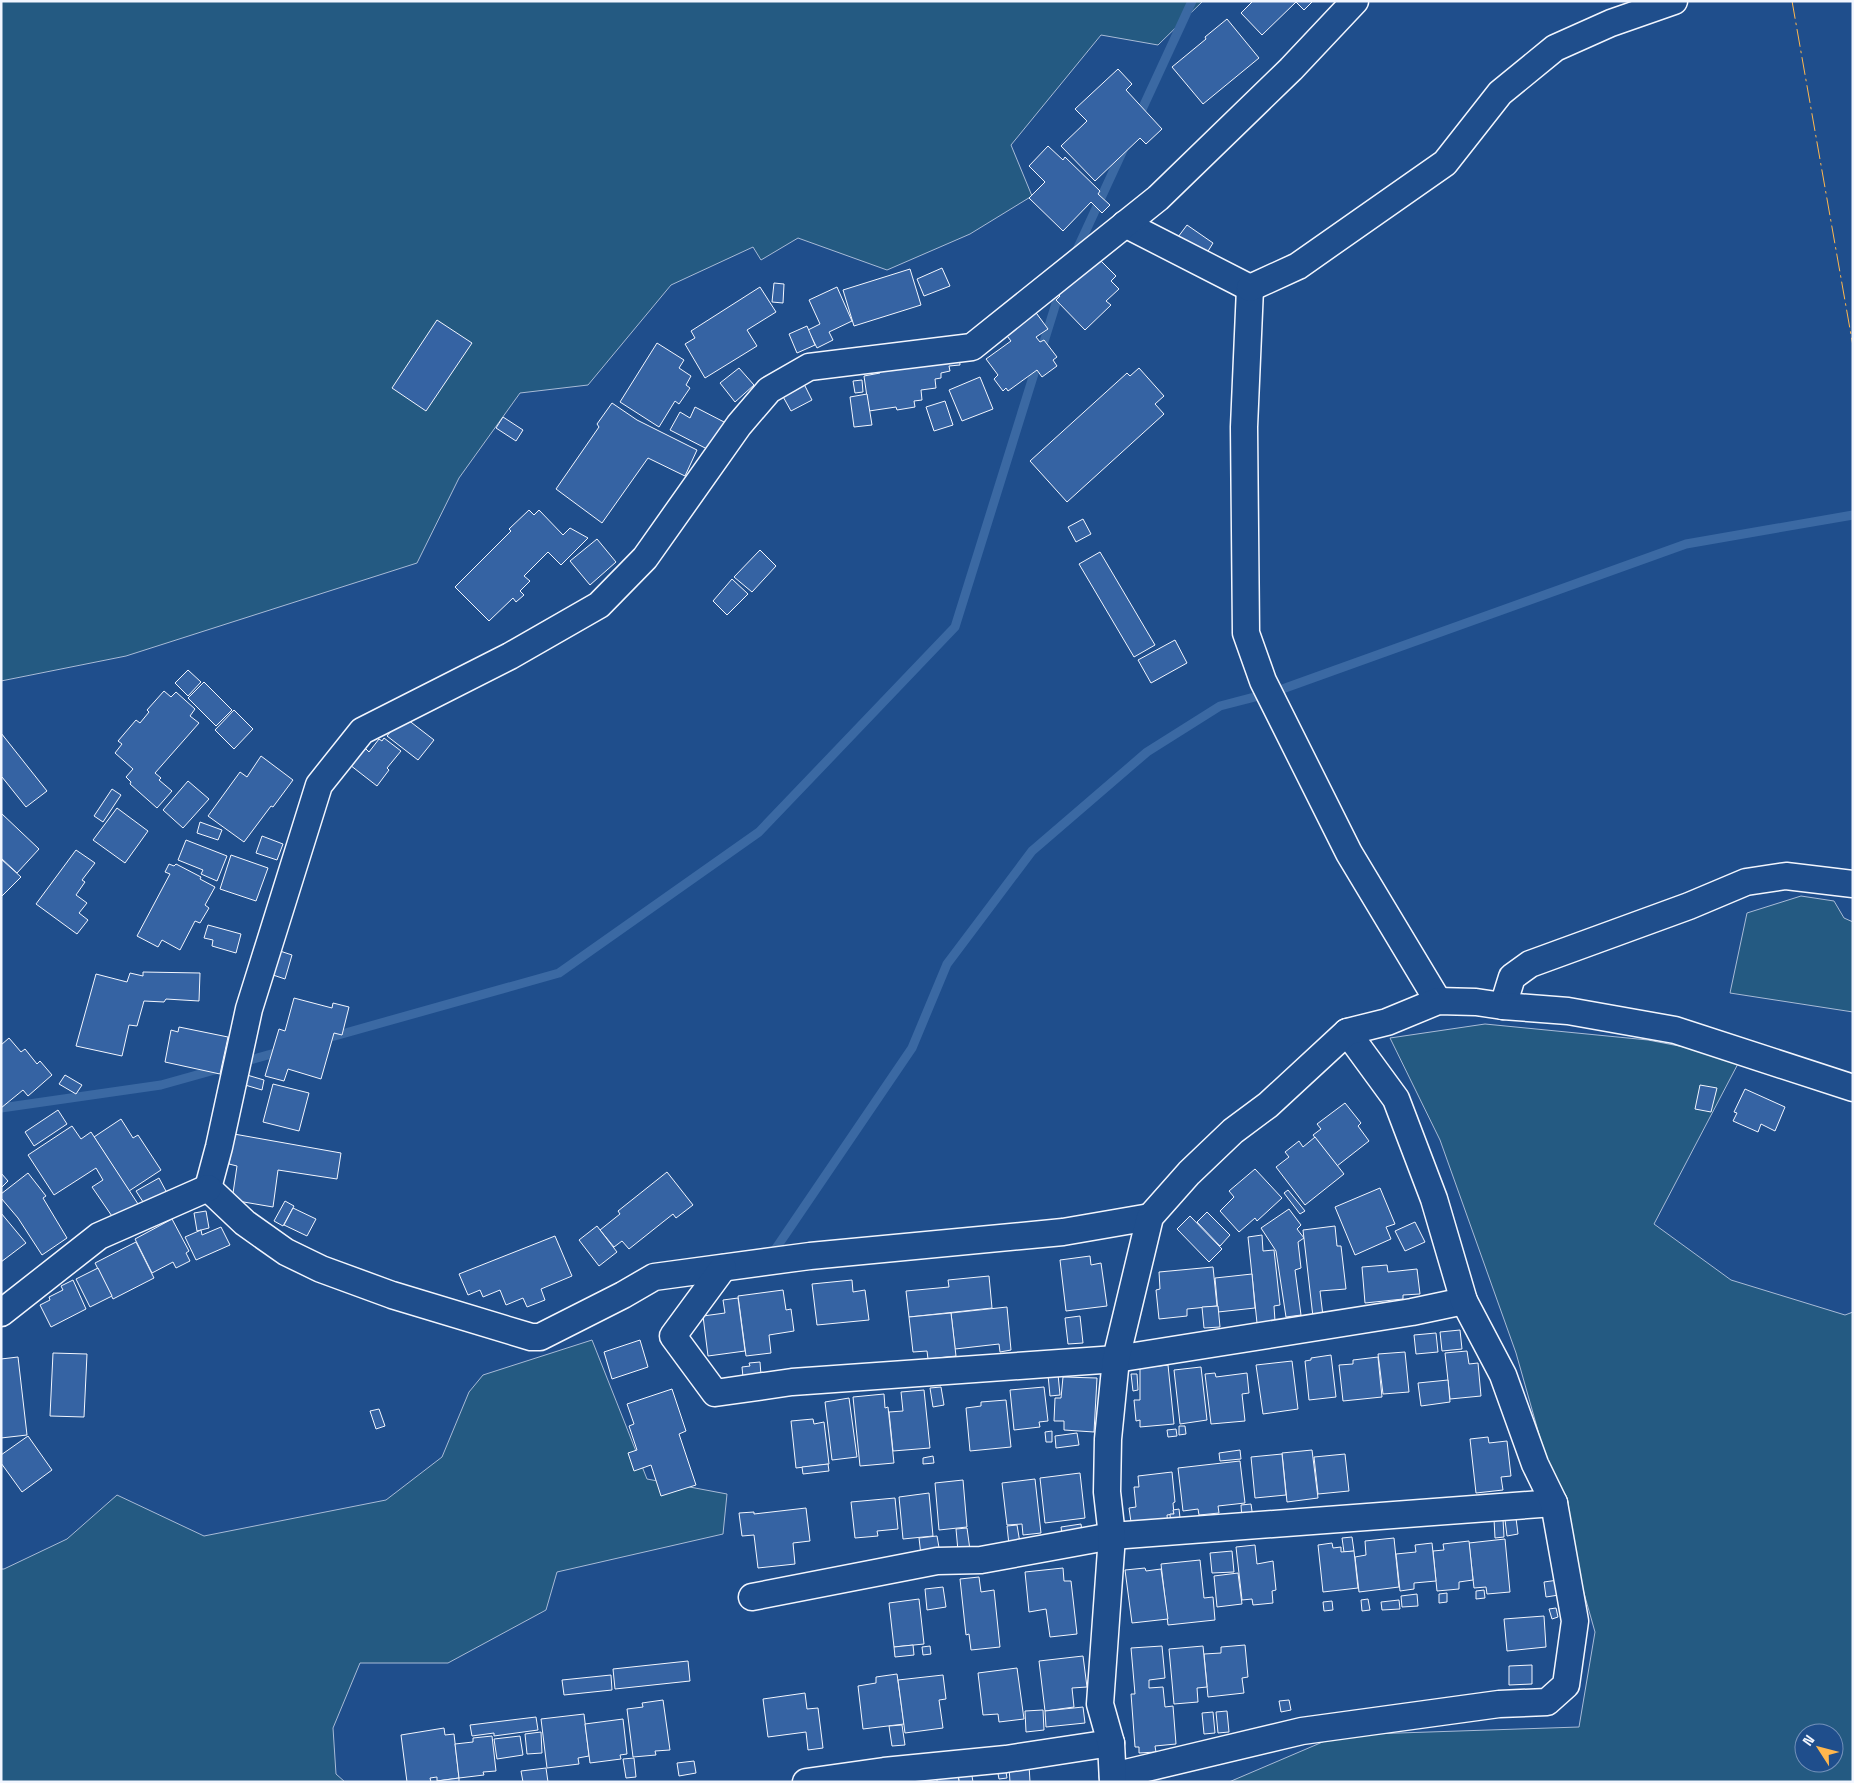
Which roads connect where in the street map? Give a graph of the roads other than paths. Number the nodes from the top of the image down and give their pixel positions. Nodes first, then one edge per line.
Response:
1 (1355, 1) edge
2 (1674, 1) edge
3 (1125, 224) junction
4 (1250, 288) junction
5 (1853, 884) edge
6 (1438, 1001) junction
7 (1503, 1006) junction
8 (1347, 1032) junction
9 (1853, 1088) edge
10 (208, 1188) junction
11 (1150, 1216) junction
12 (723, 1268) junction
13 (1464, 1301) junction
14 (1, 1313) edge
15 (1116, 1359) junction
16 (1554, 1504) junction
17 (1112, 1536) junction
18 (752, 1597) dead end
19 (1111, 1743) junction
20 (1113, 1779) edge
21 (806, 1782) edge

1 - 3 street
2 - 4 street
3 - 4 street
3 - 10 street
4 - 6 street
5 - 7 street
6 - 7 street
6 - 8 street
7 - 9 street
8 - 11 street
8 - 13 street
10 - 12 street
10 - 14 street
11 - 12 street
11 - 15 street
12 - 15 street
13 - 15 street
13 - 16 street
15 - 17 street
16 - 17 street
16 - 20 street
17 - 18 street
17 - 19 street
19 - 20 street
19 - 21 street

